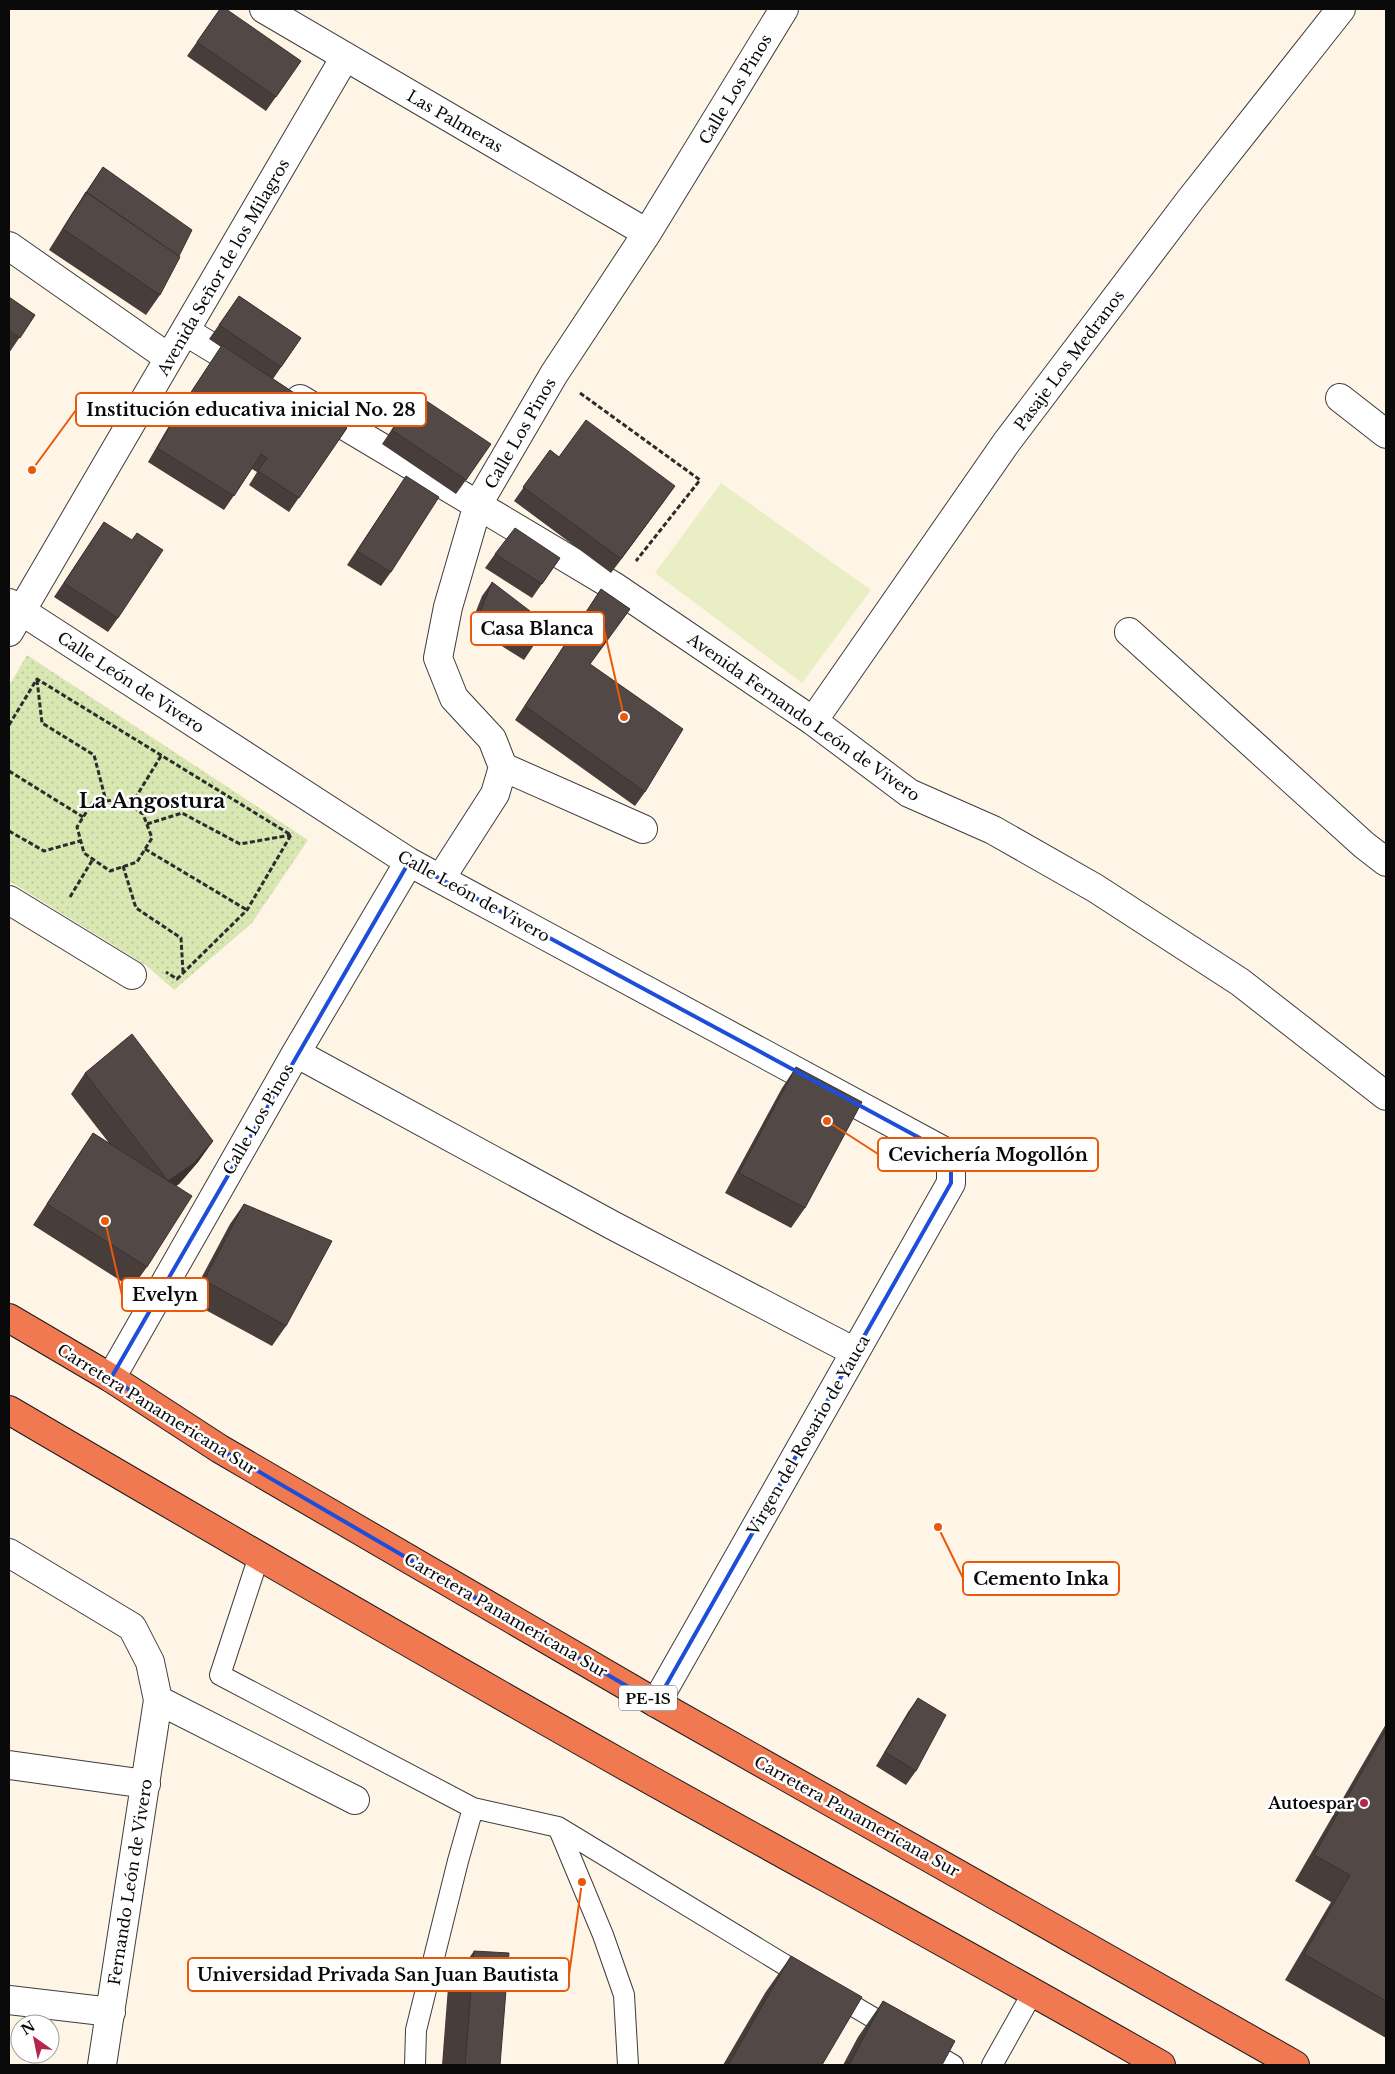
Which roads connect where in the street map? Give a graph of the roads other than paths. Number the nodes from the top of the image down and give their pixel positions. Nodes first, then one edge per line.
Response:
1 (264, 9) edge
2 (784, 9) edge
3 (1341, 9) edge
4 (345, 57) junction
5 (647, 233) junction
6 (9, 246) edge
7 (185, 331) junction
8 (169, 358) junction
9 (1340, 398) dead end
10 (1386, 434) edge
11 (478, 504) junction
12 (13, 616) edge
13 (1129, 632) dead end
14 (813, 721) junction
15 (503, 767) junction
16 (643, 829) dead end
17 (409, 862) junction
18 (1386, 862) edge
19 (441, 878) junction
20 (9, 900) edge
21 (132, 975) dead end
22 (296, 1053) junction
23 (1386, 1096) edge
24 (952, 1166) joint
25 (9, 1318) edge
26 (855, 1352) junction
27 (111, 1378) junction
28 (9, 1410) edge
29 (9, 1553) edge
30 (259, 1556) junction
31 (158, 1700) junction
32 (656, 1703) junction
33 (9, 1765) edge
34 (146, 1784) junction
35 (355, 1800) dead end
36 (473, 1808) junction
37 (558, 1827) junction
38 (1033, 1992) junction
39 (9, 2000) edge
40 (111, 2012) junction
41 (102, 2065) edge
42 (415, 2065) edge
43 (628, 2065) edge
44 (954, 2065) edge
45 (992, 2065) edge
46 (1161, 2065) edge
47 (1295, 2065) edge

1 - 4 street, Las Palmeras
2 - 5 street, Calle Los Pinos
3 - 14 street, Pasaje Los Medranos
4 - 5 street, Las Palmeras
4 - 7 street, Avenida Señor de los Milagros
5 - 11 street, Calle Los Pinos
6 - 8 street
7 - 8 street, Avenida Señor de los Milagros
7 - 11 street, Avenida Fernando León de Vivero
8 - 12 street, Avenida Señor de los Milagros
9 - 10 street
11 - 14 street, Avenida Fernando León de Vivero
11 - 15 street, Calle Los Pinos
12 - 17 street, Calle León de Vivero
13 - 18 street
14 - 23 street, Avenida Fernando León de Vivero
15 - 16 street
15 - 19 street
17 - 19 street, Calle León de Vivero
17 - 22 street, Calle Los Pinos
19 - 24 street, Calle León de Vivero
20 - 21 street
22 - 26 street
22 - 27 street, Calle Los Pinos
24 - 26 street, Virgen del Rosario de Yauca
25 - 27 highway, Carretera Panamericana Sur / PE-1S
26 - 32 street, Virgen del Rosario de Yauca
27 - 32 highway, Carretera Panamericana Sur / PE-1S
28 - 30 highway
29 - 31 street
30 - 36 lane
30 - 38 highway
31 - 34 street, Fernando León de Vivero
31 - 35 street
32 - 47 highway, Carretera Panamericana Sur / PE-1S
33 - 34 street
34 - 40 street, Fernando León de Vivero
36 - 37 lane
36 - 42 lane
37 - 43 lane
37 - 44 lane
38 - 45 lane
38 - 46 highway
39 - 40 street
40 - 41 street, Fernando León de Vivero

